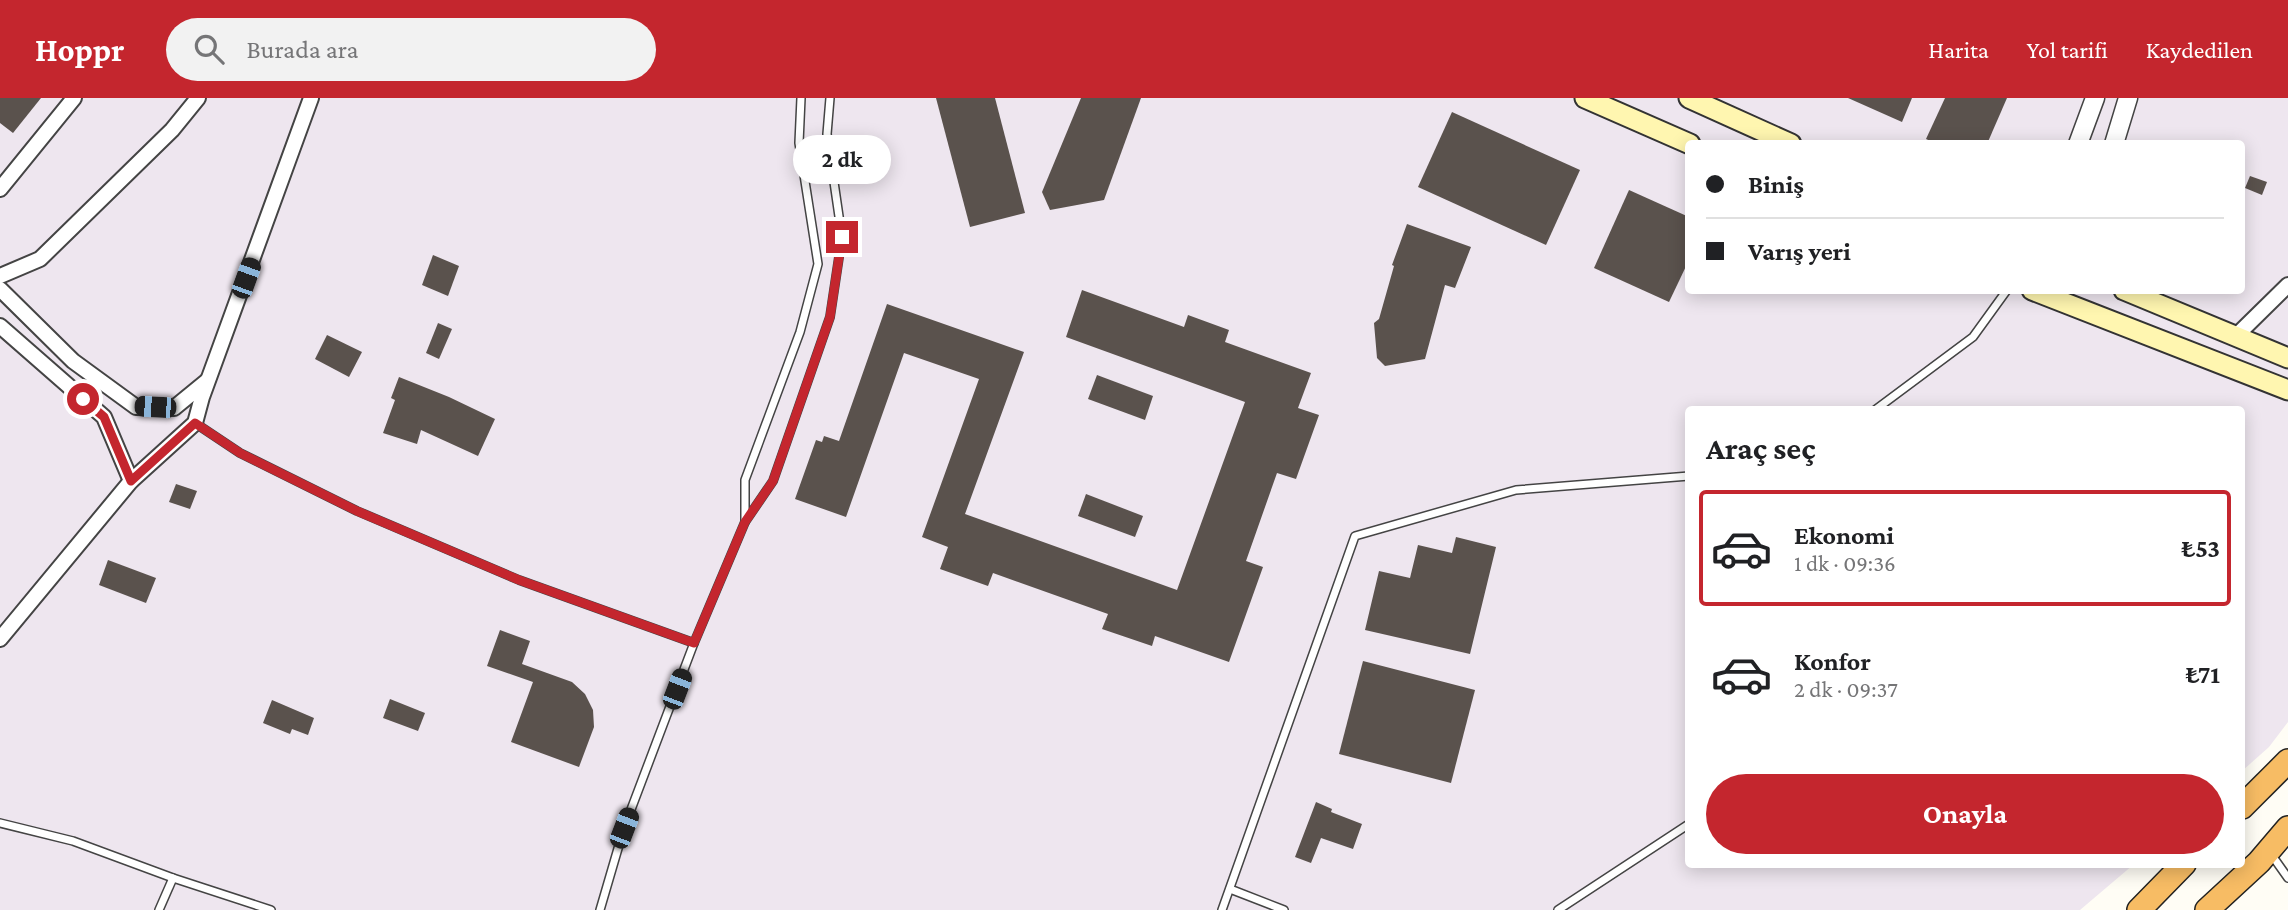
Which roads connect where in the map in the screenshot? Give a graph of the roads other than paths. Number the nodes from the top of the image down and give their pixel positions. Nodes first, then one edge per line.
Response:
1 (74, 98) edge
2 (198, 98) edge
3 (311, 98) edge
4 (800, 98) edge
5 (830, 98) edge
6 (1586, 98) edge
7 (1689, 98) edge
8 (2095, 98) edge
9 (2128, 98) edge
10 (1782, 140) edge
11 (2079, 140) edge
12 (2115, 140) edge
13 (1685, 142) edge
14 (0, 189) edge
15 (0, 276) edge
16 (2288, 285) edge
17 (2004, 294) edge
18 (2133, 294) edge
19 (2, 296) edge
20 (2062, 296) edge
21 (0, 326) edge
22 (2235, 338) junction
23 (2288, 358) edge
24 (208, 380) junction
25 (2288, 390) edge
26 (1880, 406) edge
27 (195, 423) junction
28 (1685, 475) edge
29 (131, 481) junction
30 (745, 522) junction
31 (0, 639) edge
32 (694, 643) junction
33 (2288, 761) edge
34 (2245, 804) edge
35 (0, 823) edge
36 (1685, 827) edge
37 (2288, 828) edge
38 (2269, 850) junction
39 (2180, 868) edge
40 (173, 878) junction
41 (2288, 878) edge
42 (1230, 889) junction
43 (159, 910) edge
44 (271, 910) edge
45 (600, 910) edge
46 (1223, 910) edge
47 (1284, 910) edge
48 (1558, 910) edge
49 (2139, 910) edge
50 (2207, 910) edge

1 - 14 street
2 - 15 street
3 - 24 street
4 - 30 lane
5 - 30 lane
6 - 13 main road
7 - 10 main road
8 - 11 street
9 - 12 street
16 - 22 street
17 - 26 lane
18 - 22 main road
19 - 24 street
20 - 25 main road
21 - 29 street
22 - 23 main road
24 - 27 street
27 - 29 street
27 - 32 lane
28 - 42 lane
29 - 31 street
30 - 32 lane
32 - 45 lane
33 - 34 highway
35 - 40 lane
36 - 48 lane
37 - 38 highway
38 - 41 lane
38 - 50 highway
39 - 49 highway
40 - 43 lane
40 - 44 lane
42 - 46 lane
42 - 47 lane

